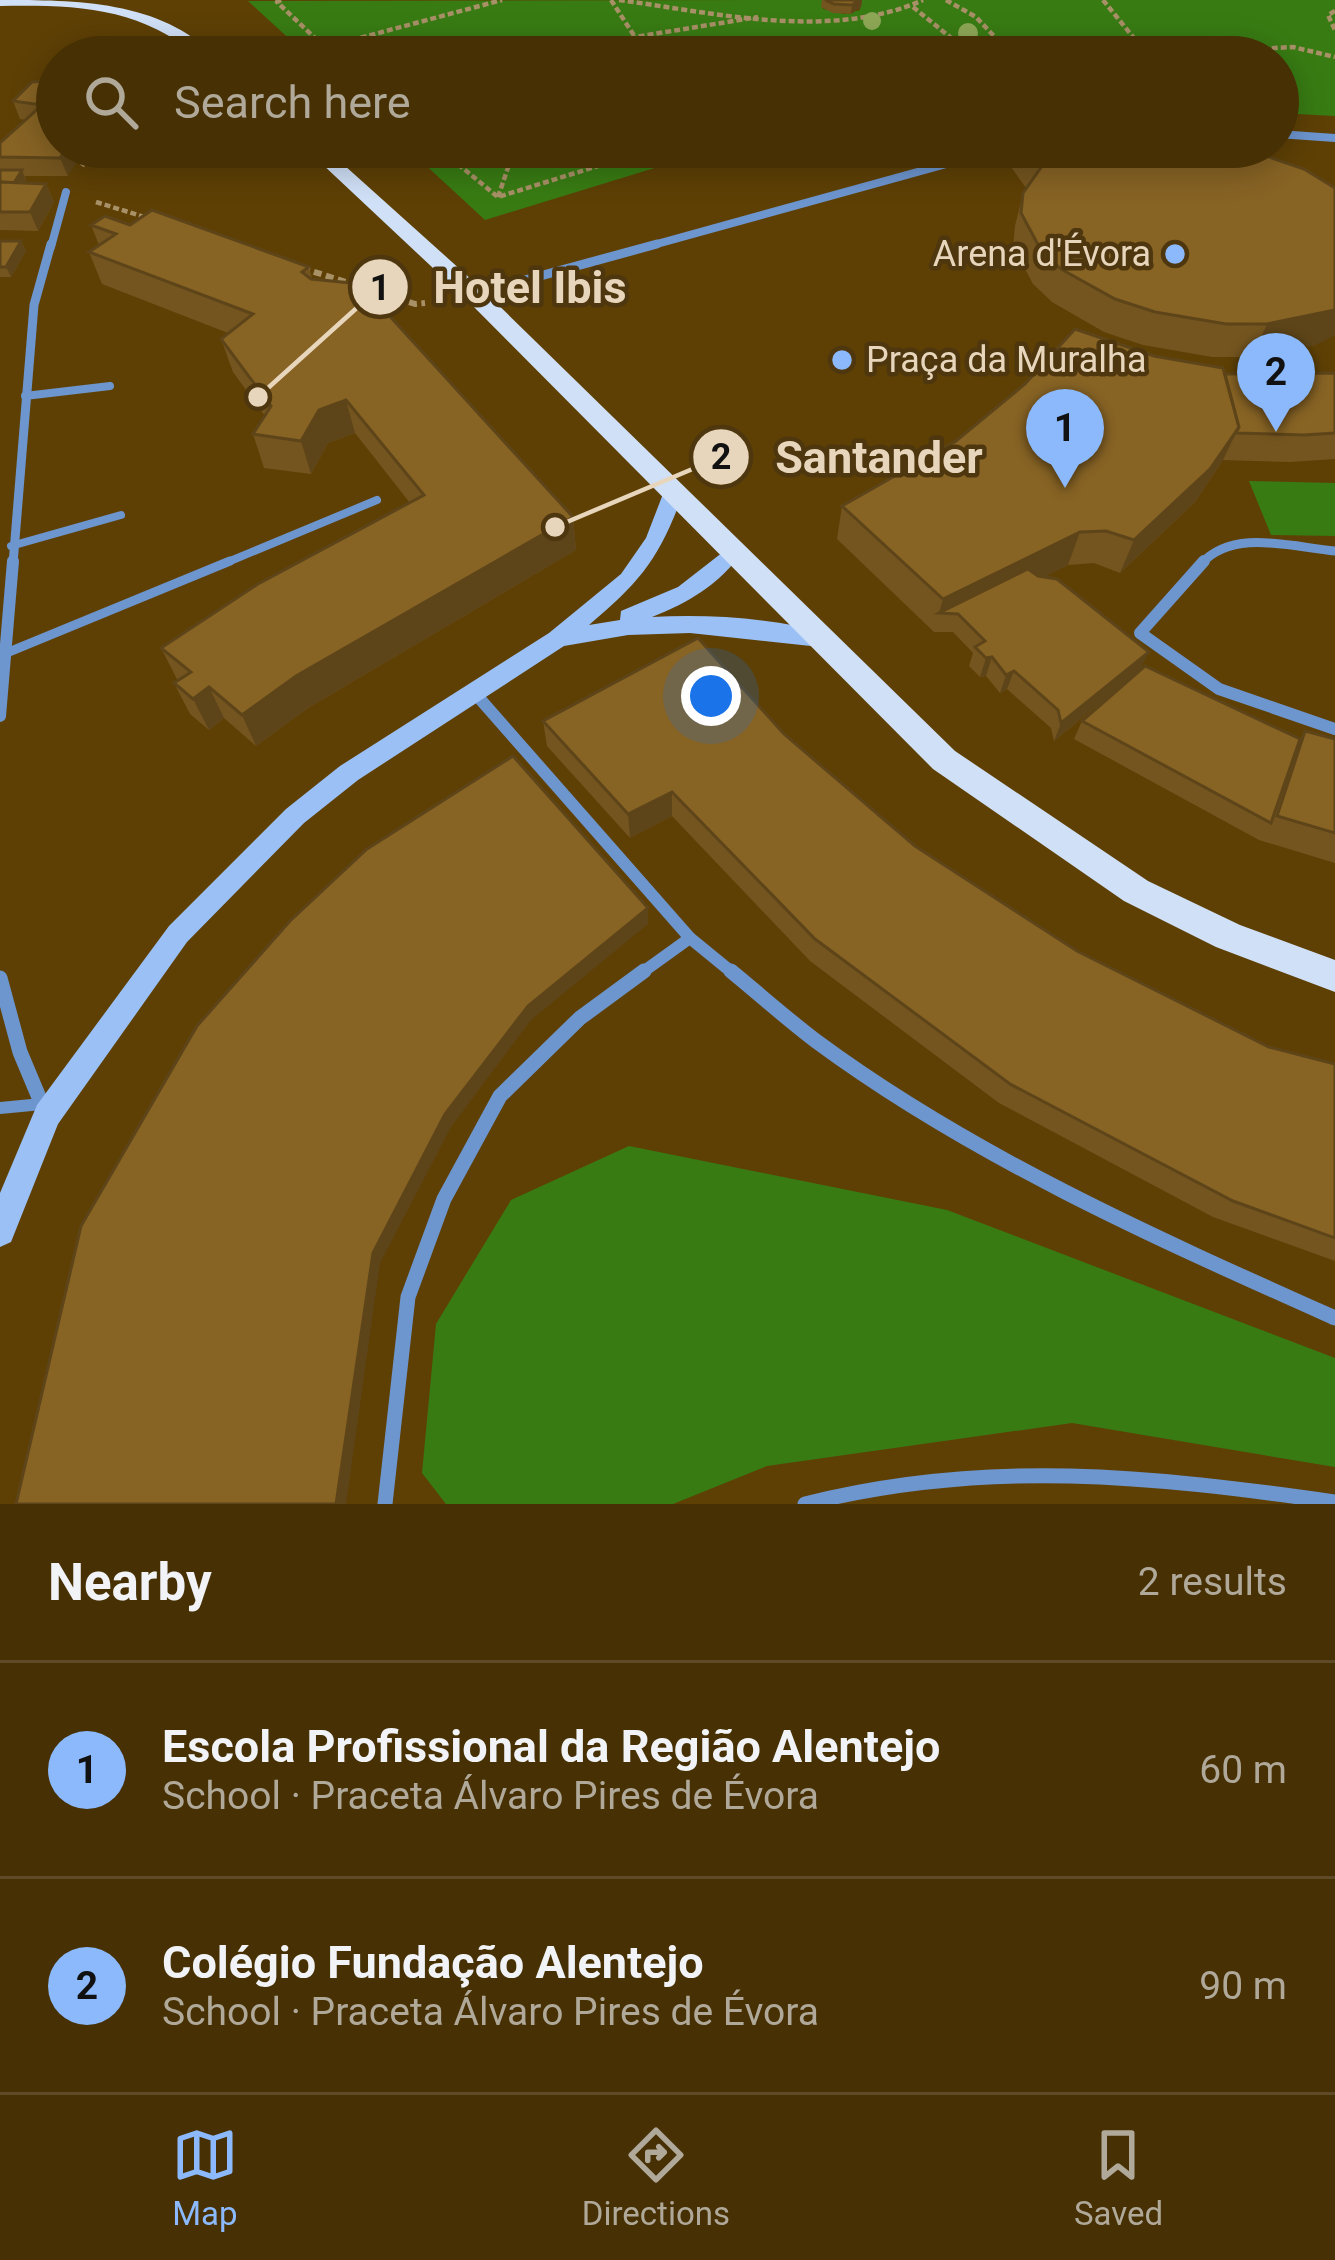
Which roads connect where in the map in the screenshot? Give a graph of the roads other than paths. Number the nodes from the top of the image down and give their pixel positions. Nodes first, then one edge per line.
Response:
1 (85, 0) edge
2 (0, 4) edge
3 (174, 4) dead end
4 (174, 28) junction
5 (183, 36) edge
6 (1299, 135) edge
7 (1335, 138) edge
8 (336, 168) edge
9 (932, 168) edge
10 (66, 192) road end
11 (474, 294) junction
12 (110, 386) dead end
13 (25, 396) junction
14 (673, 494) junction
15 (376, 500) dead end
16 (121, 515) dead end
17 (11, 546) junction
18 (1335, 550) edge
19 (732, 552) junction
20 (557, 639) junction
21 (820, 639) junction
22 (4, 654) junction
23 (473, 691) junction
24 (0, 716) edge
25 (1335, 729) edge
26 (690, 938) junction
27 (1335, 976) edge
28 (0, 978) edge
29 (0, 1108) edge
30 (44, 1110) junction
31 (0, 1231) edge
32 (1335, 1318) edge
33 (1335, 1502) edge
34 (385, 1504) edge
35 (805, 1504) edge

1 - 2 main road
1 - 4 main road
3 - 4 main road
4 - 5 main road
6 - 7 street
8 - 11 main road
9 - 11 street
10 - 13 street
11 - 14 main road
12 - 13 lane
13 - 17 street
14 - 19 main road
14 - 20 street
15 - 22 lane
16 - 17 lane
17 - 22 street
18 - 25 street
19 - 20 street
19 - 21 main road
20 - 21 street
20 - 23 street
21 - 27 main road
22 - 24 street
23 - 26 street
23 - 30 street
26 - 32 street
26 - 34 street
28 - 30 street
29 - 30 lane
30 - 31 street
33 - 35 street

